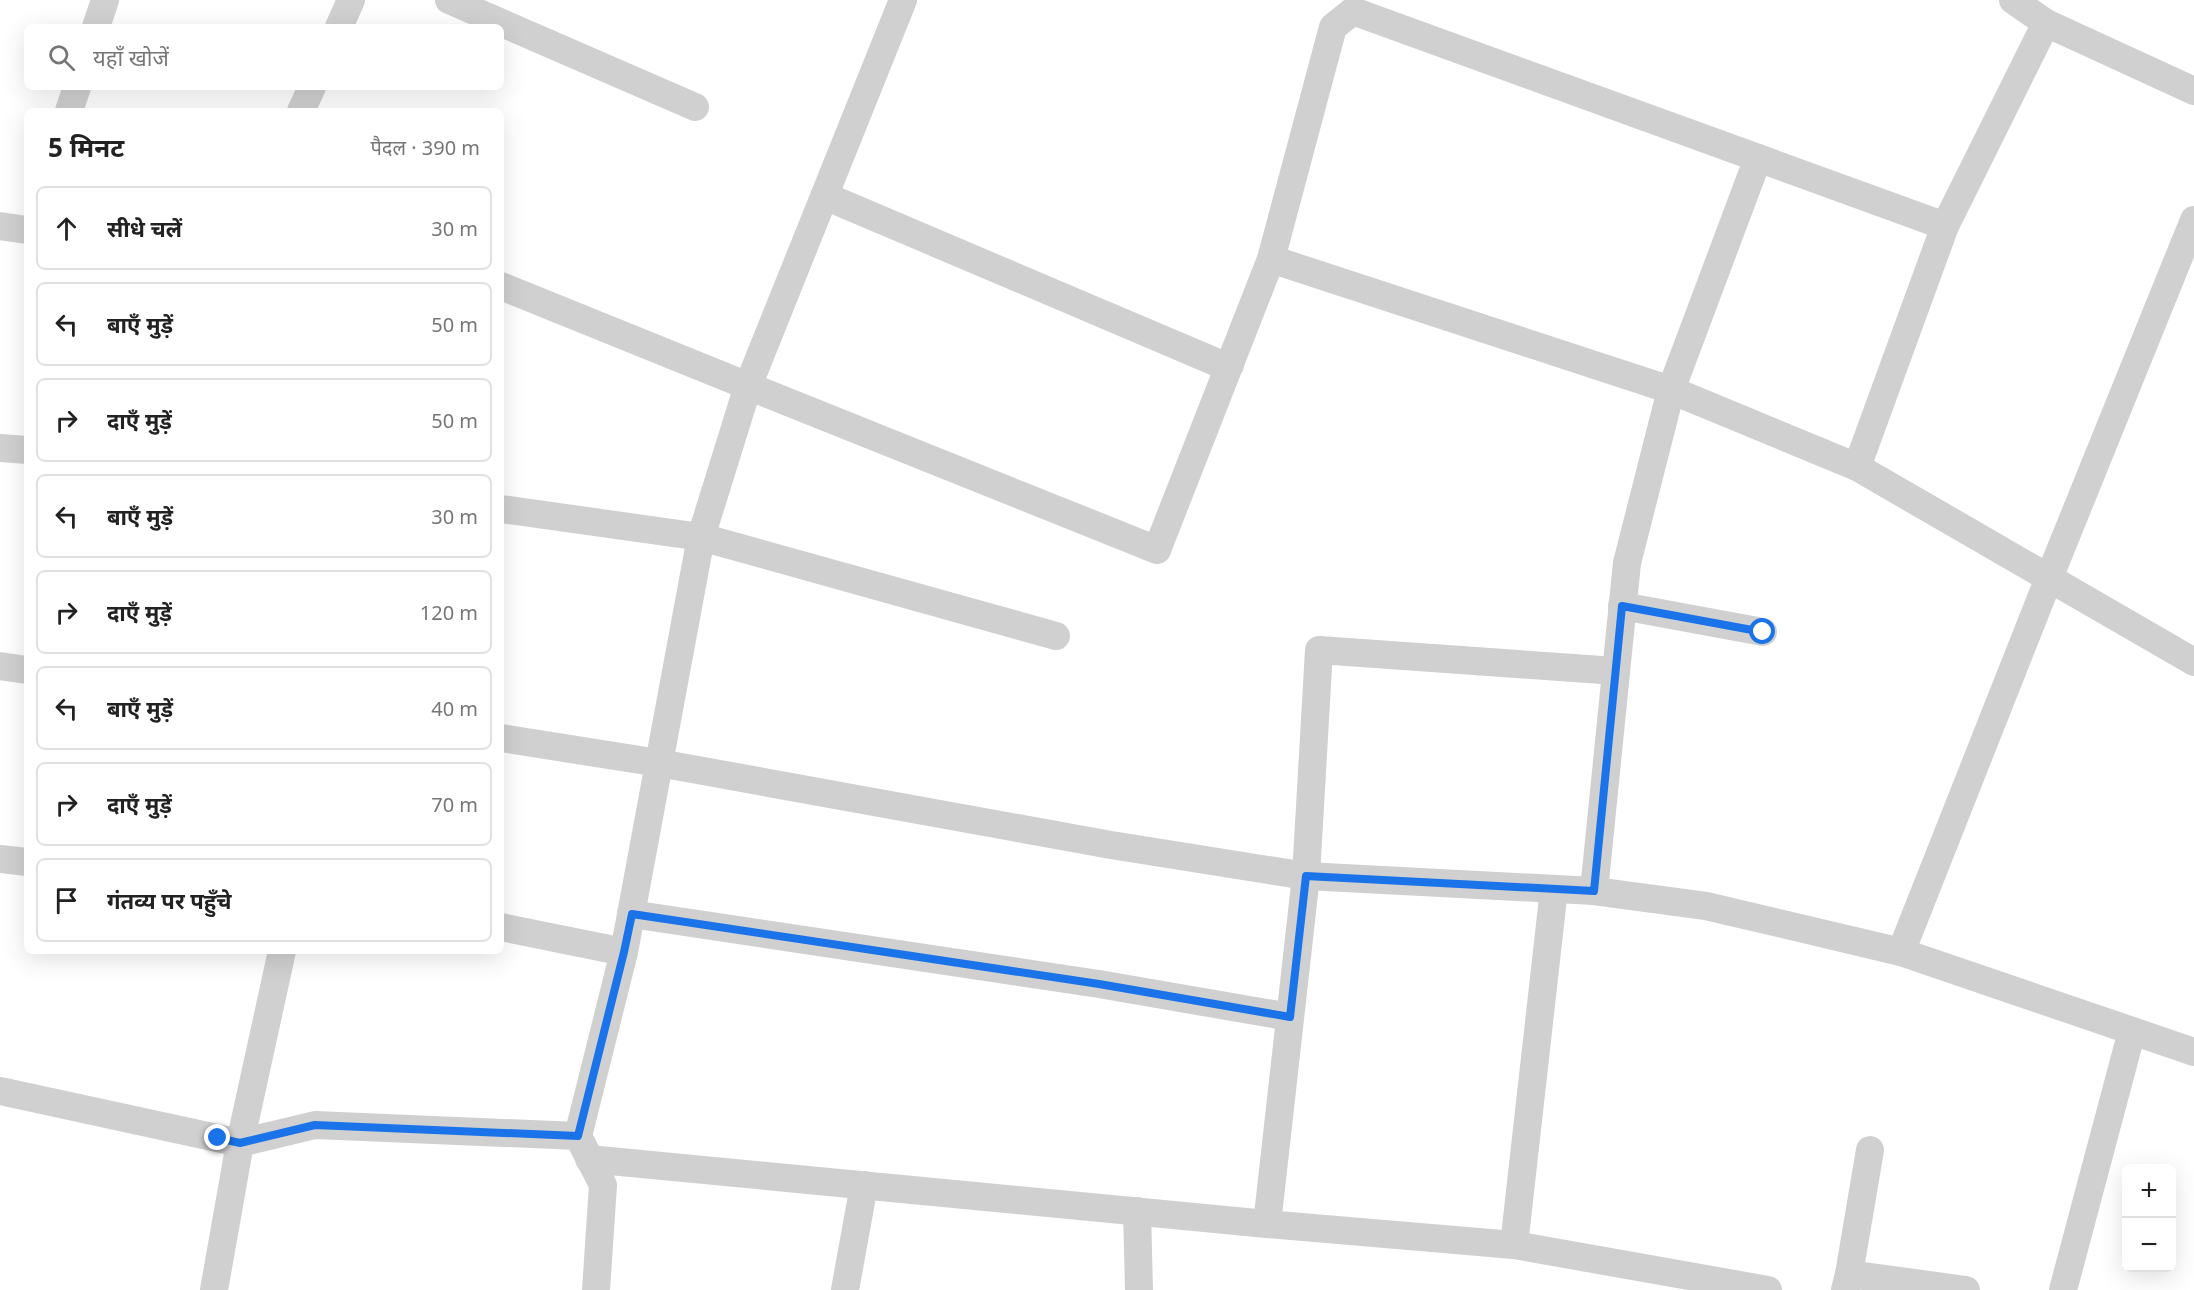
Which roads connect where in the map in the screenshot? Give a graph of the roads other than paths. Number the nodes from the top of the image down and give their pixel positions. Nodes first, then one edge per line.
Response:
1 (105, 0) edge
2 (351, 0) edge
3 (449, 0) edge
4 (903, 0) edge
5 (1340, 0) edge
6 (2015, 0) edge
7 (2046, 23) junction
8 (97, 24) edge
9 (340, 24) edge
10 (1333, 27) junction
11 (76, 90) edge
12 (311, 90) edge
13 (2194, 91) edge
14 (695, 107) dead end
15 (70, 108) edge
16 (302, 108) edge
17 (1758, 158) junction
18 (825, 196) junction
19 (2194, 220) edge
20 (0, 226) edge
21 (1945, 226) junction
22 (24, 230) edge
23 (1270, 259) junction
24 (504, 287) edge
25 (1230, 365) junction
26 (748, 386) junction
27 (1671, 390) junction
28 (0, 447) edge
29 (24, 450) edge
30 (1857, 466) junction
31 (504, 509) edge
32 (701, 537) junction
33 (2049, 578) junction
34 (1622, 606) junction
35 (1763, 632) dead end
36 (1056, 636) dead end
37 (2194, 662) edge
38 (0, 666) edge
39 (24, 670) edge
40 (1616, 671) junction
41 (504, 738) edge
42 (659, 763) junction
43 (0, 859) edge
44 (24, 862) edge
45 (1306, 876) junction
46 (1554, 889) junction
47 (1594, 891) junction
48 (632, 914) junction
49 (504, 928) edge
50 (624, 952) junction
51 (1901, 952) junction
52 (281, 954) edge
53 (1290, 1017) junction
54 (2132, 1031) junction
55 (2194, 1052) edge
56 (0, 1091) edge
57 (240, 1143) junction
58 (584, 1147) junction
59 (1870, 1150) dead end
60 (864, 1185) junction
61 (1137, 1211) junction
62 (1267, 1224) junction
63 (1514, 1245) junction
64 (1847, 1282) edge
65 (214, 1290) edge
66 (596, 1290) edge
67 (845, 1290) edge
68 (1139, 1290) edge
69 (1768, 1290) edge
70 (1966, 1290) edge
71 (2063, 1290) edge

1 - 8 street
2 - 9 street
3 - 14 street
4 - 18 street
5 - 10 street
6 - 7 street
7 - 13 street
7 - 21 street
10 - 17 street
10 - 23 street
11 - 15 street
12 - 16 street
17 - 21 street
17 - 27 street
18 - 25 street
18 - 26 street
19 - 33 street
20 - 22 street
21 - 30 street
23 - 25 street
23 - 27 street
24 - 26 street
25 - 26 street
26 - 32 street
27 - 30 street
27 - 34 street
28 - 29 street
30 - 33 street
31 - 32 street
32 - 36 street
32 - 42 street
33 - 37 street
33 - 51 street
34 - 35 street
34 - 40 street
38 - 39 street
40 - 45 street
40 - 47 street
41 - 42 street
42 - 45 street
42 - 48 street
43 - 44 street
45 - 46 street
45 - 53 street
46 - 47 street
46 - 63 street
47 - 51 street
48 - 50 street
48 - 53 street
49 - 50 street
50 - 58 street
51 - 54 street
52 - 57 street
53 - 62 street
54 - 55 street
54 - 71 street
56 - 57 street
57 - 58 street
57 - 65 street
58 - 60 street
58 - 66 street
59 - 64 street
60 - 61 street
60 - 67 street
61 - 62 street
61 - 68 street
62 - 63 street
63 - 69 street
64 - 70 street

